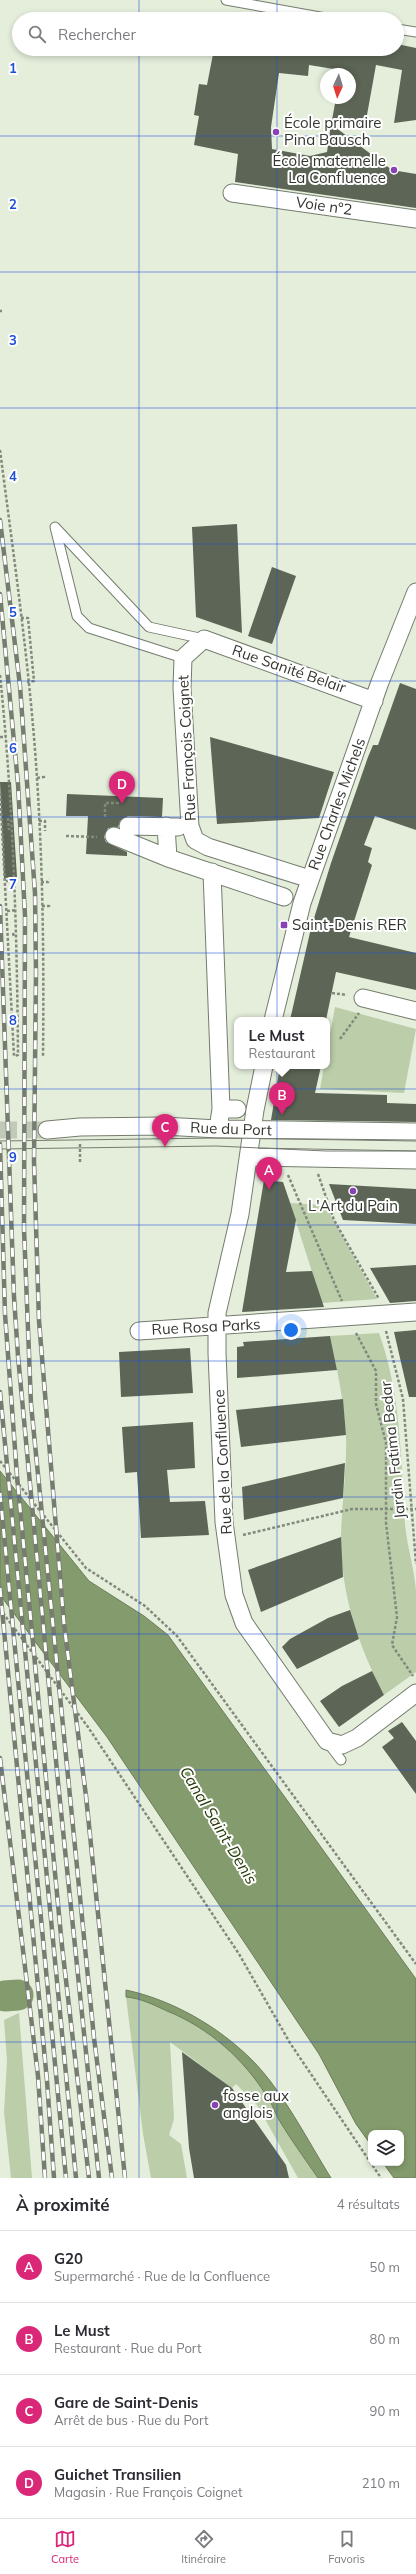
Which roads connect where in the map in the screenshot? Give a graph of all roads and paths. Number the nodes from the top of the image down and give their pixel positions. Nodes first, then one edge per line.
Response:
1 (226, 0) edge
2 (292, 12) edge
3 (404, 30) edge
4 (416, 32) edge
5 (232, 193) dead end
6 (416, 219) edge
7 (0, 450) edge
8 (416, 592) edge
9 (21, 618) junction
10 (204, 639) junction
11 (183, 658) junction
12 (0, 675) edge
13 (27, 682) junction
14 (0, 684) edge
15 (374, 701) junction
16 (6, 737) junction
17 (0, 738) edge
18 (37, 778) junction
19 (44, 780) dead end
20 (0, 791) edge
21 (120, 803) dead end
22 (105, 817) dead end
23 (8, 818) junction
24 (12, 818) junction
25 (3, 819) junction
26 (39, 821) junction
27 (128, 826) dead end
28 (9, 830) dead end
29 (45, 832) dead end
30 (66, 836) dead end
31 (114, 836) joint
32 (168, 858) junction
33 (212, 872) junction
34 (11, 877) dead end
35 (48, 879) dead end
36 (310, 879) junction
37 (6, 881) junction
38 (11, 881) junction
39 (15, 881) junction
40 (41, 882) junction
41 (284, 897) dead end
42 (42, 906) junction
43 (49, 909) dead end
44 (17, 910) junction
45 (7, 911) junction
46 (14, 933) dead end
47 (14, 937) dead end
48 (363, 998) joint
49 (416, 1011) edge
50 (274, 1017) edge
51 (340, 1039) dead end
52 (43, 1056) dead end
53 (263, 1069) edge
54 (218, 1129) junction
55 (47, 1130) tunnel mouth
56 (252, 1130) junction
57 (416, 1132) edge
58 (249, 1157) junction
59 (281, 1158) junction
60 (313, 1159) junction
61 (416, 1160) edge
62 (416, 1312) edge
63 (382, 1315) junction
64 (349, 1318) junction
65 (217, 1326) junction
66 (139, 1330) dead end
67 (0, 1461) edge
68 (416, 1509) edge
69 (386, 1510) junction
70 (410, 1511) junction
71 (227, 1539) junction
72 (416, 1564) edge
73 (0, 1609) edge
74 (416, 1680) edge
75 (416, 1693) edge
76 (327, 1742) junction
77 (341, 1760) dead end
78 (416, 1964) edge
79 (381, 2178) edge

1 - 2 lane
3 - 4 lane
5 - 6 street, Voie n°2
7 - 9 path
8 - 15 street, Rue Charles Michels
9 - 13 path
9 - 13 path
10 - 11 street, Rue François Coignet
10 - 11 lane
10 - 15 street, Rue Sanité Belair
11 - 36 street, Rue François Coignet
12 - 14 path
13 - 18 path
14 - 16 path
15 - 36 street, Rue Charles Michels
16 - 17 path
16 - 24 path
18 - 19 path
18 - 26 path
20 - 25 path
21 - 22 path
23 - 24 path
23 - 25 path
23 - 28 path
24 - 39 path
25 - 37 path
26 - 29 path
26 - 40 path
27 - 32 street
30 - 31 path
31 - 32 street
32 - 33 street
33 - 41 street
33 - 54 street
34 - 38 path
35 - 40 path
36 - 50 street, Rue Charles Michels
37 - 38 path
37 - 45 path
38 - 39 path
39 - 44 path
40 - 42 path
42 - 43 path
42 - 52 path
44 - 45 path
44 - 45 path
46 - 47 path
48 - 49 street
48 - 51 path
53 - 56 street
54 - 55 street, Rue du Port
54 - 56 street, Rue du Port
56 - 57 street, Rue du Port
56 - 58 street
58 - 59 street, Rue du Port
58 - 65 street, Rue de la Confluence
59 - 60 street, Rue du Port
59 - 64 path
60 - 61 street, Rue du Port
60 - 63 path, Jardin Fatima Bedar
62 - 63 street, Rue Rosa Parks
63 - 64 street, Rue Rosa Parks
63 - 70 path, Jardin Fatima Bedar
64 - 65 street, Rue Rosa Parks
64 - 69 path
65 - 66 street, Rue Rosa Parks
65 - 71 street, Rue de la Confluence
67 - 78 path
68 - 70 path
69 - 70 path
69 - 71 path
69 - 74 path
70 - 72 path, Jardin Fatima Bedar
71 - 76 street, Rue de la Confluence
73 - 79 path
75 - 76 street
76 - 77 lane

